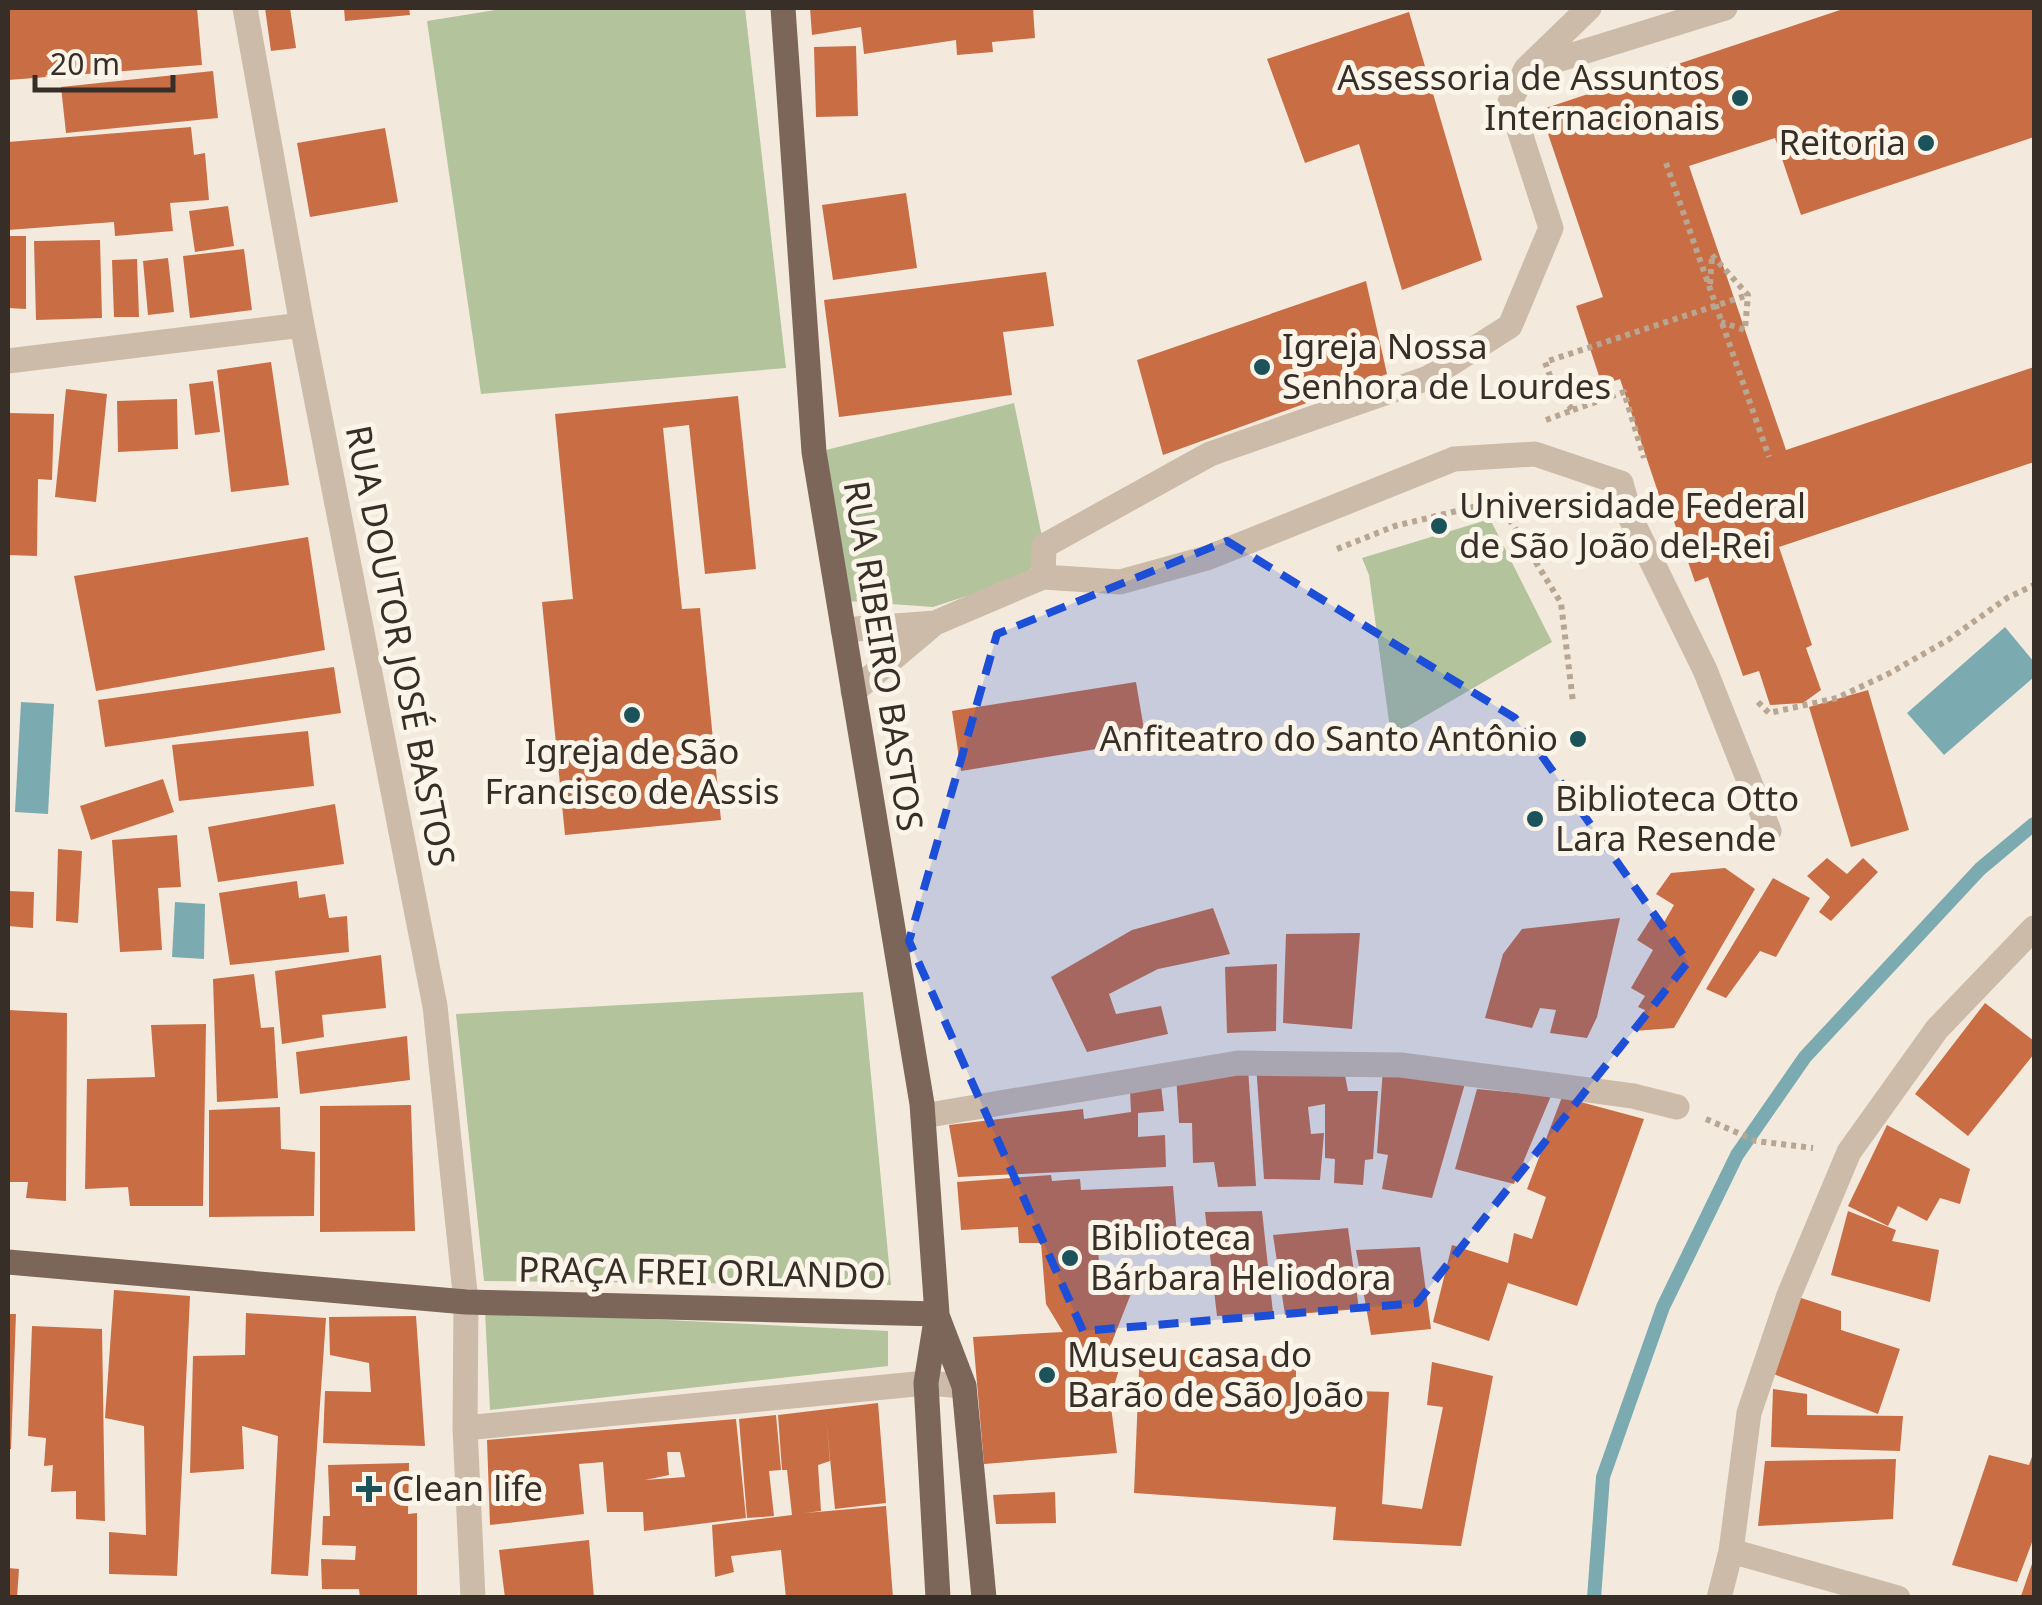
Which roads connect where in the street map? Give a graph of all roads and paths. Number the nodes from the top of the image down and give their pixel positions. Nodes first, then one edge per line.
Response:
1 (245, 8) edge
2 (783, 8) edge
3 (1589, 8) edge
4 (1725, 8) edge
5 (1526, 70) junction
6 (1666, 164) dead end
7 (1710, 289) junction
8 (1748, 294) junction
9 (1716, 307) junction
10 (1690, 316) dead end
11 (1722, 322) junction
12 (302, 325) junction
13 (8, 360) edge
14 (1572, 410) dead end
15 (1769, 457) dead end
16 (1646, 463) dead end
17 (1328, 552) dead end
18 (1043, 576) junction
19 (2034, 585) edge
20 (936, 623) junction
21 (843, 630) junction
22 (1746, 690) dead end
23 (853, 692) junction
24 (1573, 702) dead end
25 (1769, 832) dead end
26 (2034, 928) edge
27 (1678, 1107) joint
28 (922, 1116) junction
29 (1849, 1152) junction
30 (8, 1262) edge
31 (466, 1302) junction
32 (936, 1314) junction
33 (926, 1383) junction
34 (964, 1386) junction
35 (465, 1428) junction
36 (1732, 1551) junction
37 (473, 1598) edge
38 (938, 1598) edge
39 (984, 1598) edge
40 (1720, 1598) edge
41 (1898, 1598) edge

1 - 12 street, RUA DOUTOR JOSÉ BASTOS
2 - 21 main road, RUA RIBEIRO BASTOS
3 - 5 street
4 - 5 street
5 - 18 street
6 - 7 path
7 - 8 path
7 - 9 path
8 - 9 path
8 - 11 path
9 - 10 path
9 - 11 path
11 - 15 path
12 - 13 street
12 - 31 street, RUA DOUTOR JOSÉ BASTOS
14 - 16 path
17 - 24 path
18 - 20 street
18 - 25 street
19 - 22 path
20 - 21 street
20 - 23 street
21 - 23 main road, RUA RIBEIRO BASTOS
23 - 28 main road, RUA RIBEIRO BASTOS
26 - 29 street
27 - 28 street
27 - 29 path
28 - 32 main road, RUA RIBEIRO BASTOS
29 - 36 street
30 - 31 main road, PRAÇA FREI ORLANDO
31 - 32 main road, PRAÇA FREI ORLANDO
31 - 35 street, RUA DOUTOR JOSÉ BASTOS
32 - 33 main road
32 - 34 main road
33 - 34 street
33 - 35 street
33 - 38 main road
34 - 39 main road
35 - 37 street, RUA DOUTOR JOSÉ BASTOS
36 - 40 street
36 - 41 street

